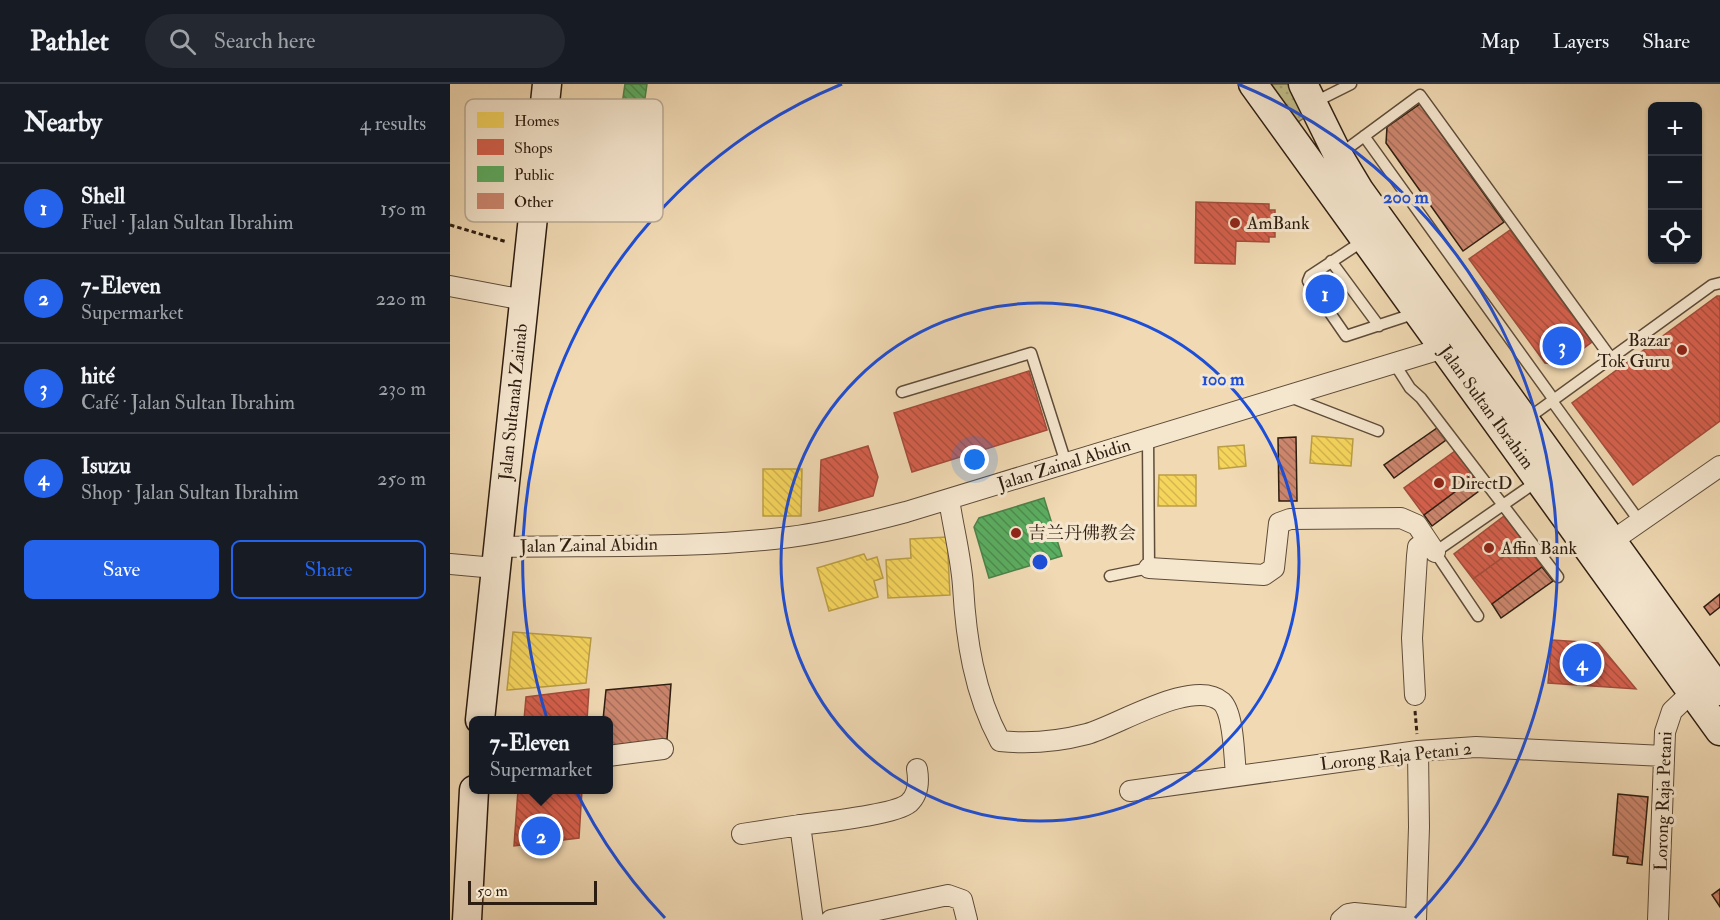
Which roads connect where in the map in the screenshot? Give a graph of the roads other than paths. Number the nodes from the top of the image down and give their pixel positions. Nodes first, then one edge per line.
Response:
1 (547, 84) edge
2 (1253, 84) edge
3 (1351, 84) edge
4 (1307, 94) edge
5 (545, 99) edge
6 (1364, 136) junction
7 (1338, 156) junction
8 (532, 222) edge
9 (1366, 239) junction
10 (1331, 261) junction
11 (1720, 283) edge
12 (450, 286) edge
13 (524, 300) junction
14 (1418, 312) junction
15 (1379, 326) junction
16 (1444, 348) junction
17 (1611, 358) junction
18 (1394, 363) junction
19 (902, 392) dead end
20 (1287, 396) junction
21 (1553, 400) junction
22 (1525, 421) junction
23 (1378, 431) dead end
24 (1148, 438) junction
25 (1066, 463) junction
26 (1720, 466) edge
27 (1539, 479) junction
28 (949, 499) junction
29 (1504, 504) junction
30 (1640, 522) junction
31 (1612, 542) junction
32 (1431, 547) junction
33 (496, 558) junction
34 (450, 564) edge
35 (1149, 568) junction
36 (1110, 576) dead end
37 (1558, 577) dead end
38 (1478, 615) dead end
39 (1720, 691) edge
40 (1692, 692) junction
41 (1415, 695) road end
42 (480, 716) edge
43 (1718, 726) edge
44 (663, 749) dead end
45 (1418, 751) junction
46 (613, 755) edge
47 (1664, 756) junction
48 (917, 769) dead end
49 (1236, 774) junction
50 (1130, 791) dead end
51 (474, 794) edge
52 (800, 825) junction
53 (742, 834) dead end
54 (462, 909) edge
55 (1416, 919) edge
56 (813, 920) edge
57 (831, 920) edge
58 (967, 920) edge
59 (1341, 920) edge
60 (1658, 920) edge

1 - 5 main road, Jalan Sultanah Zainab
2 - 9 main road, Jalan Sultan Ibrahim
3 - 4 lane
4 - 7 main road, Jalan Sultan Ibrahim
6 - 7 lane
6 - 17 lane
6 - 21 lane
7 - 22 main road, Jalan Sultan Ibrahim
8 - 13 main road, Jalan Sultanah Zainab
9 - 10 lane
9 - 14 main road, Jalan Sultan Ibrahim
10 - 15 lane
10 - 15 lane
11 - 17 lane
12 - 13 street
13 - 33 main road, Jalan Sultanah Zainab
14 - 15 lane
14 - 16 main road, Jalan Sultan Ibrahim
16 - 18 street, Jalan Zainal Abidin
16 - 27 main road, Jalan Sultan Ibrahim
17 - 21 lane
18 - 20 street, Jalan Zainal Abidin
18 - 29 lane
19 - 25 lane
20 - 23 lane
20 - 24 street, Jalan Zainal Abidin
21 - 22 lane
21 - 30 lane
22 - 31 main road, Jalan Sultan Ibrahim
24 - 25 street, Jalan Zainal Abidin
24 - 35 lane
25 - 28 street, Jalan Zainal Abidin
26 - 30 street
27 - 29 lane
27 - 40 main road, Jalan Sultan Ibrahim
28 - 33 street, Jalan Zainal Abidin
28 - 49 street
29 - 32 lane
29 - 37 lane
30 - 31 street
31 - 39 main road, Jalan Sultan Ibrahim
32 - 35 street
32 - 38 lane
32 - 41 street
33 - 34 street, Jalan Zainal Abidin
33 - 42 main road, Jalan Sultanah Zainab
35 - 36 lane
40 - 43 main road, Jalan Sultan Ibrahim
40 - 47 street, Lorong Raja Petani
44 - 46 street
45 - 47 street, Lorong Raja Petani 2
45 - 49 street, Lorong Raja Petani 2
45 - 55 street
47 - 60 street, Lorong Raja Petani
48 - 52 street
49 - 50 street, Lorong Raja Petani 2
51 - 54 main road
52 - 53 street
52 - 56 street
55 - 59 street
57 - 58 street

